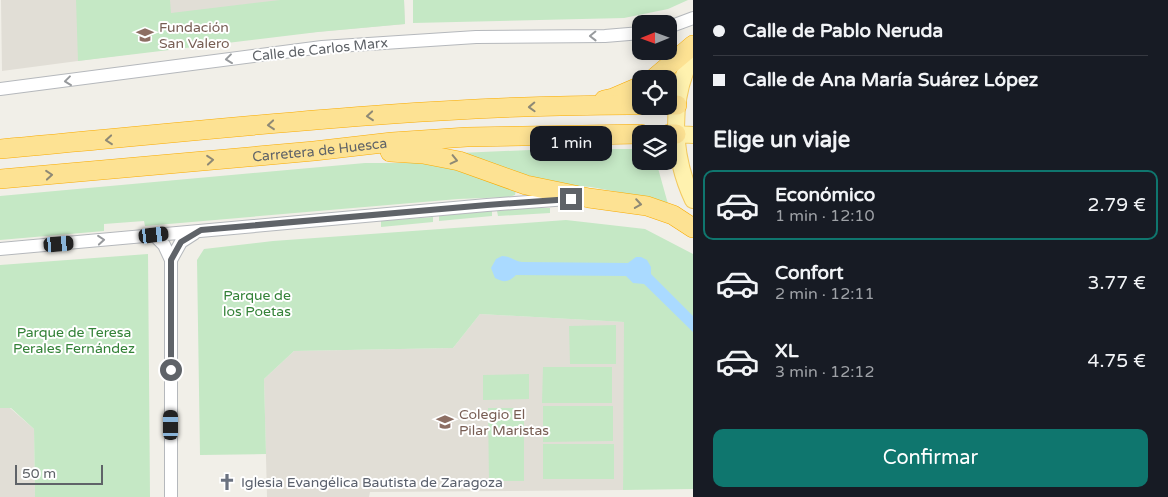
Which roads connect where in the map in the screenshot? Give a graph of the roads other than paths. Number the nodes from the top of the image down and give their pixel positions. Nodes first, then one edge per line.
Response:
1 (693, 18) edge
2 (678, 24) edge
3 (632, 34) edge
4 (693, 45) edge
5 (693, 55) edge
6 (664, 70) edge
7 (0, 89) edge
8 (632, 90) edge
9 (581, 105) junction
10 (632, 105) edge
11 (680, 105) edge
12 (632, 134) edge
13 (679, 135) edge
14 (0, 149) edge
15 (314, 151) junction
16 (0, 179) edge
17 (589, 198) junction
18 (693, 200) edge
19 (693, 228) edge
20 (201, 230) junction
21 (154, 235) junction
22 (0, 249) edge
23 (171, 260) junction
24 (171, 497) edge

1 - 2 street
3 -> 7 street, Calle de Carlos Marx
4 - 6 highway
5 - 11 main road
8 - 9 highway
9 - 10 highway, Carretera de Huesca
9 -> 14 highway, Carretera de Huesca
11 - 13 main road
12 - 15 highway, Carretera de Huesca
13 - 18 main road
16 -> 15 highway, Carretera de Huesca
15 -> 17 highway
17 -> 19 highway
17 - 20 street
20 - 21 street
20 - 23 street
22 -> 21 street
21 - 23 street
23 - 24 street

